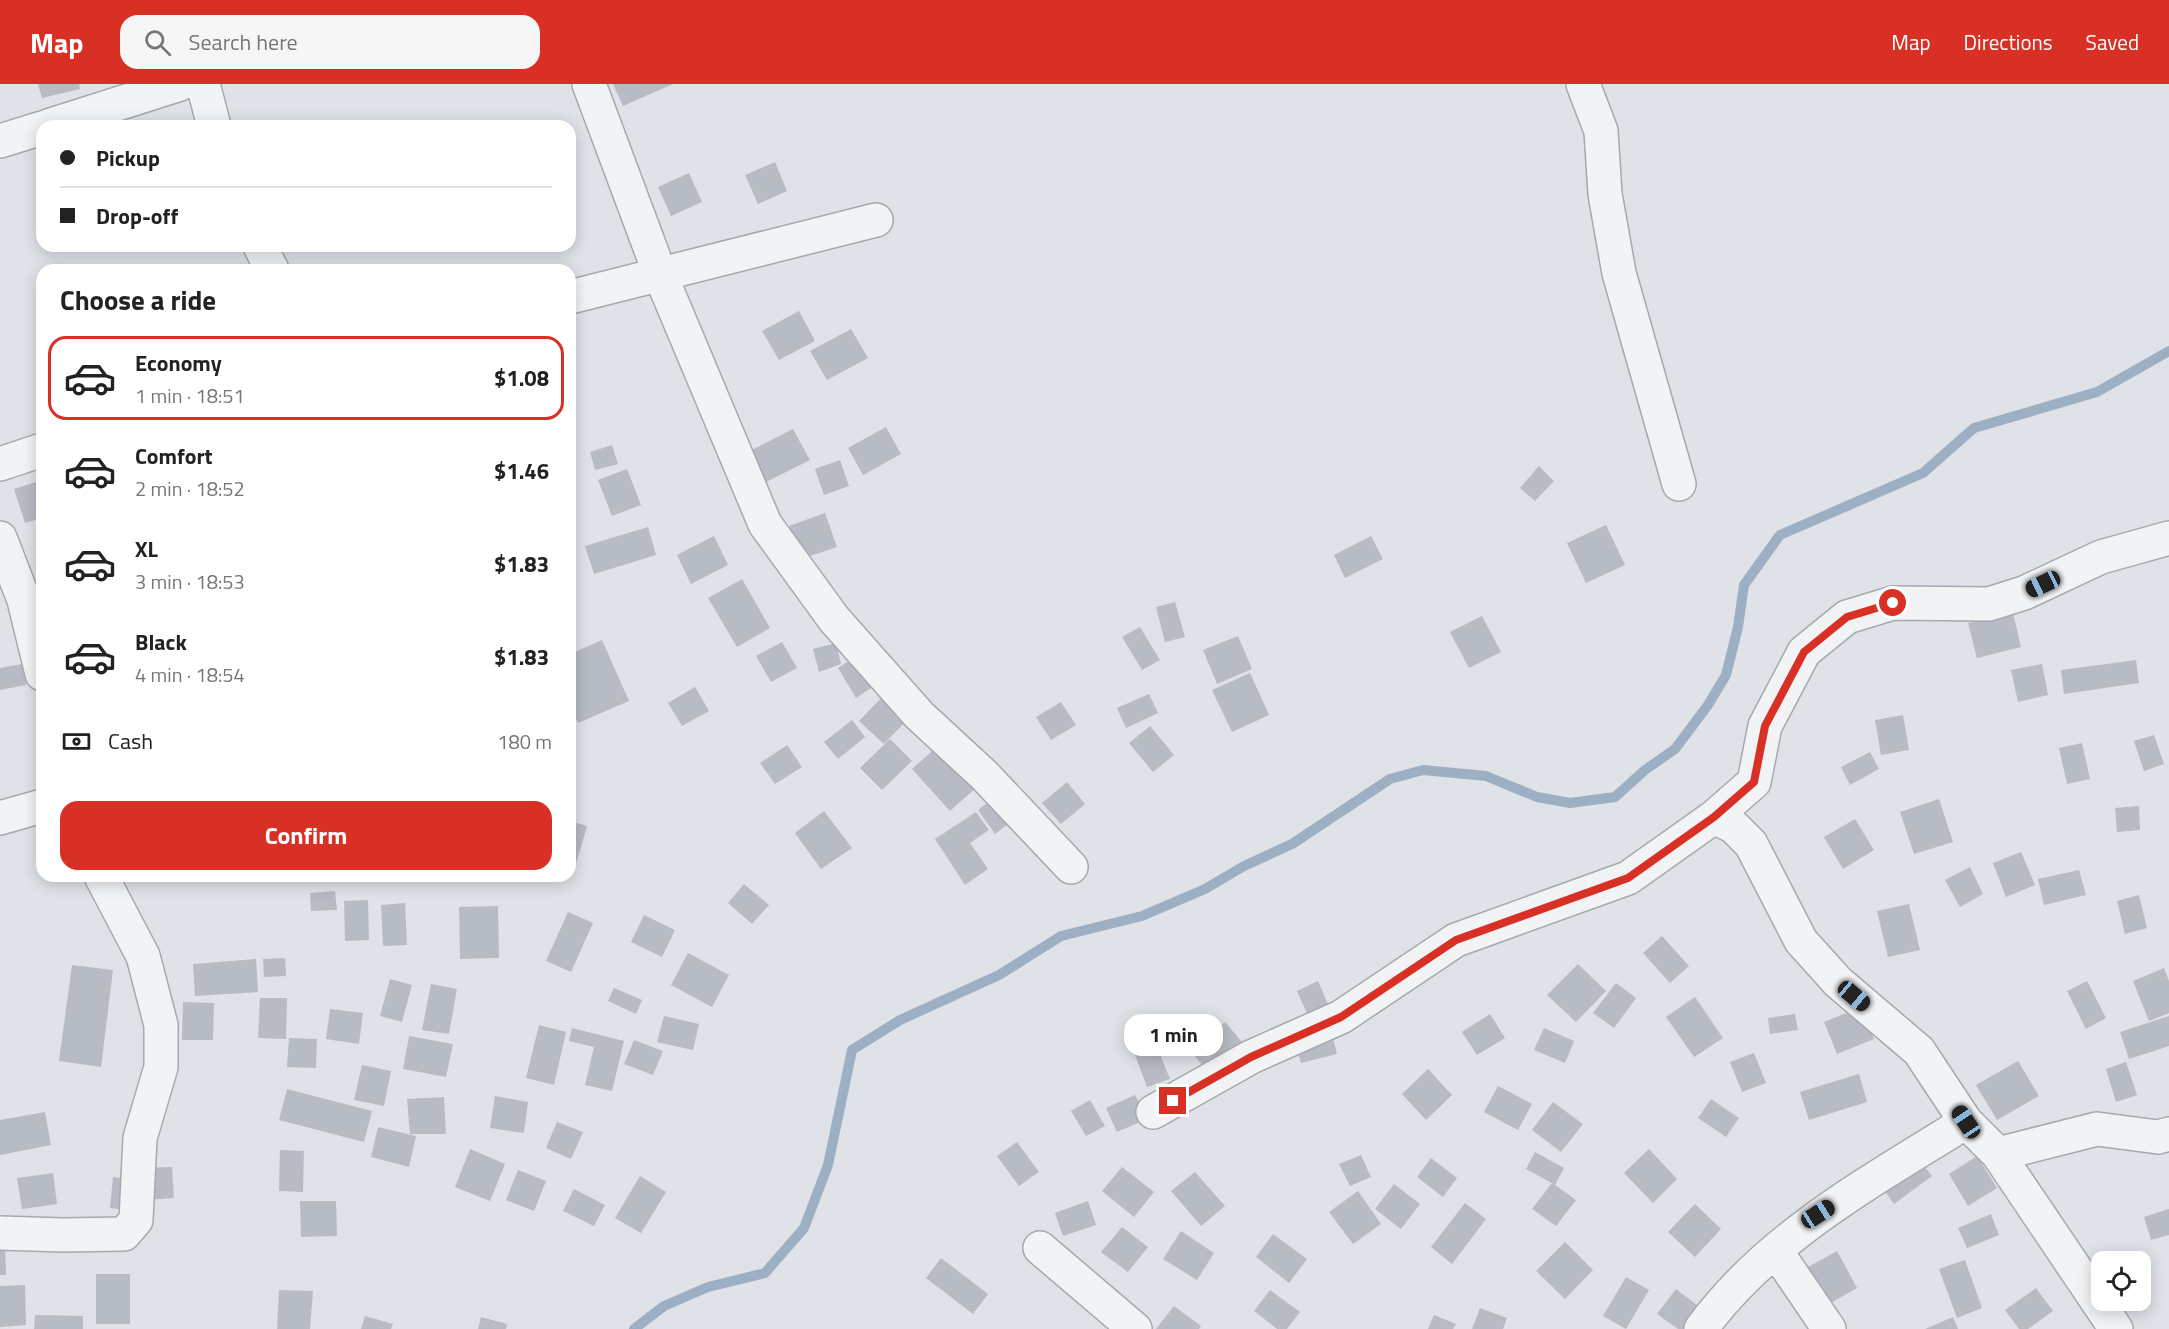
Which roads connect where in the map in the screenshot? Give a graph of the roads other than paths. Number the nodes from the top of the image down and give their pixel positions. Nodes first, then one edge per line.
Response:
1 (180, 84) edge
2 (203, 84) edge
3 (589, 84) edge
4 (1583, 84) edge
5 (67, 120) edge
6 (212, 120) edge
7 (36, 130) edge
8 (0, 141) edge
9 (876, 220) dead end
10 (660, 274) junction
11 (576, 295) edge
12 (36, 452) edge
13 (0, 464) edge
14 (1679, 483) dead end
15 (0, 538) edge
16 (2169, 538) edge
17 (36, 649) edge
18 (36, 808) edge
19 (1714, 817) junction
20 (0, 818) edge
21 (1071, 867) dead end
22 (104, 882) edge
23 (1153, 1112) dead end
24 (1966, 1122) junction
25 (2169, 1134) edge
26 (1998, 1154) junction
27 (0, 1233) edge
28 (1040, 1248) dead end
29 (1776, 1251) junction
30 (1135, 1329) edge
31 (1701, 1329) edge
32 (1828, 1329) edge
33 (2116, 1329) edge

1 - 5 street
2 - 6 street
3 - 10 street
4 - 14 street
7 - 8 street
9 - 10 street
10 - 11 street
10 - 21 street
12 - 13 street
15 - 17 street
16 - 19 street
18 - 20 street
19 - 23 street
19 - 24 street
22 - 27 street
24 - 26 street
24 - 29 street
25 - 26 street
26 - 33 street
28 - 30 street
29 - 31 street
29 - 32 street

